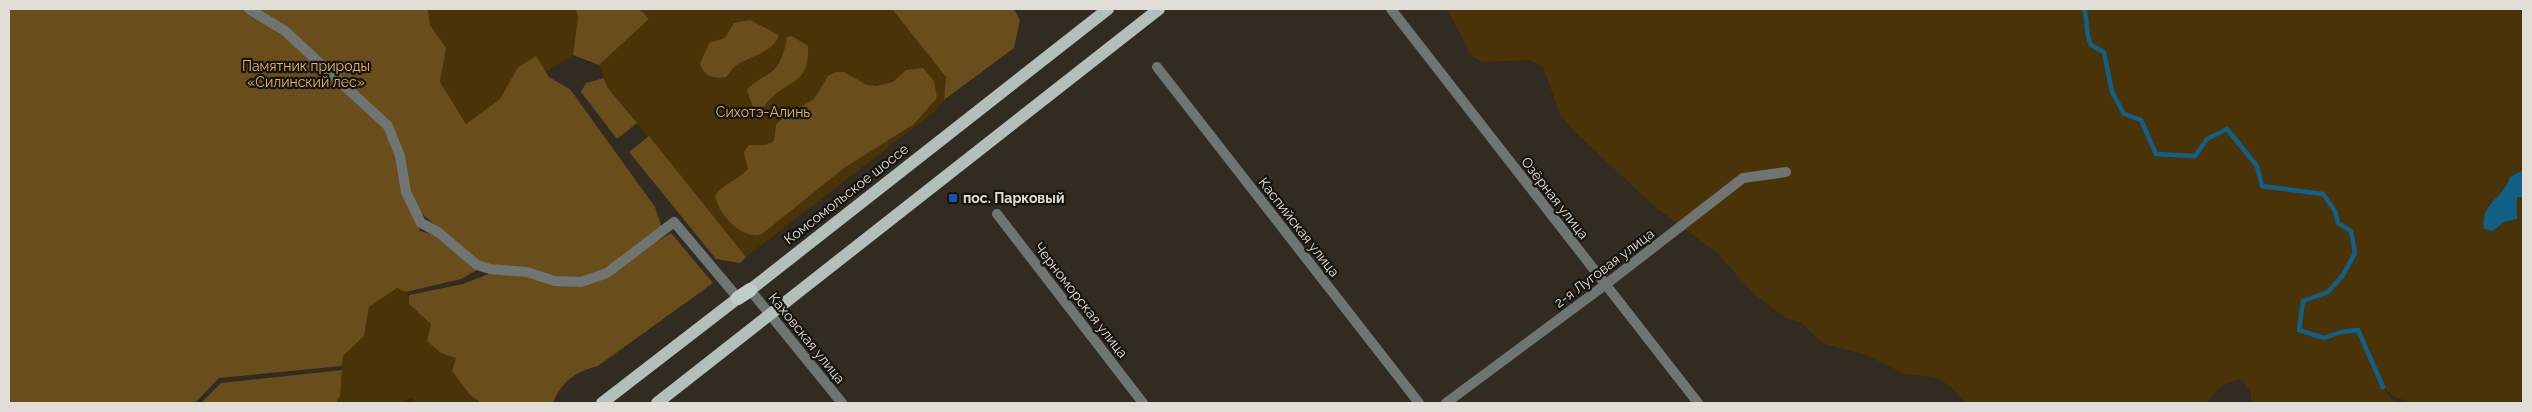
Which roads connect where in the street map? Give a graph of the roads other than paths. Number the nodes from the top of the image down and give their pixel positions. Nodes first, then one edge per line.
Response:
1 (249, 9) edge
2 (1108, 9) edge
3 (1159, 9) edge
4 (1391, 9) edge
5 (1157, 67) dead end
6 (1786, 172) dead end
7 (997, 214) dead end
8 (1605, 285) junction
9 (750, 290) junction
10 (738, 298) junction
11 (774, 319) junction
12 (602, 403) edge
13 (657, 403) edge
14 (842, 403) edge
15 (1143, 403) edge
16 (1420, 403) edge
17 (1446, 403) edge
18 (1698, 403) edge

1 - 10 street
2 - 9 main road, Комсомольское шоссе
3 - 11 main road
4 - 8 street, Озёрная улица
5 - 16 street, Каспийская улица
6 - 8 street, 2-я Луговая улица
7 - 15 street, Черноморская улица
8 - 17 street, 2-я Луговая улица
8 - 18 street, Озёрная улица
9 - 10 highway, Комсомольское шоссе
9 - 11 street, Каховская улица
10 - 12 main road, Комсомольское шоссе
11 - 13 main road
11 - 14 street, Каховская улица

